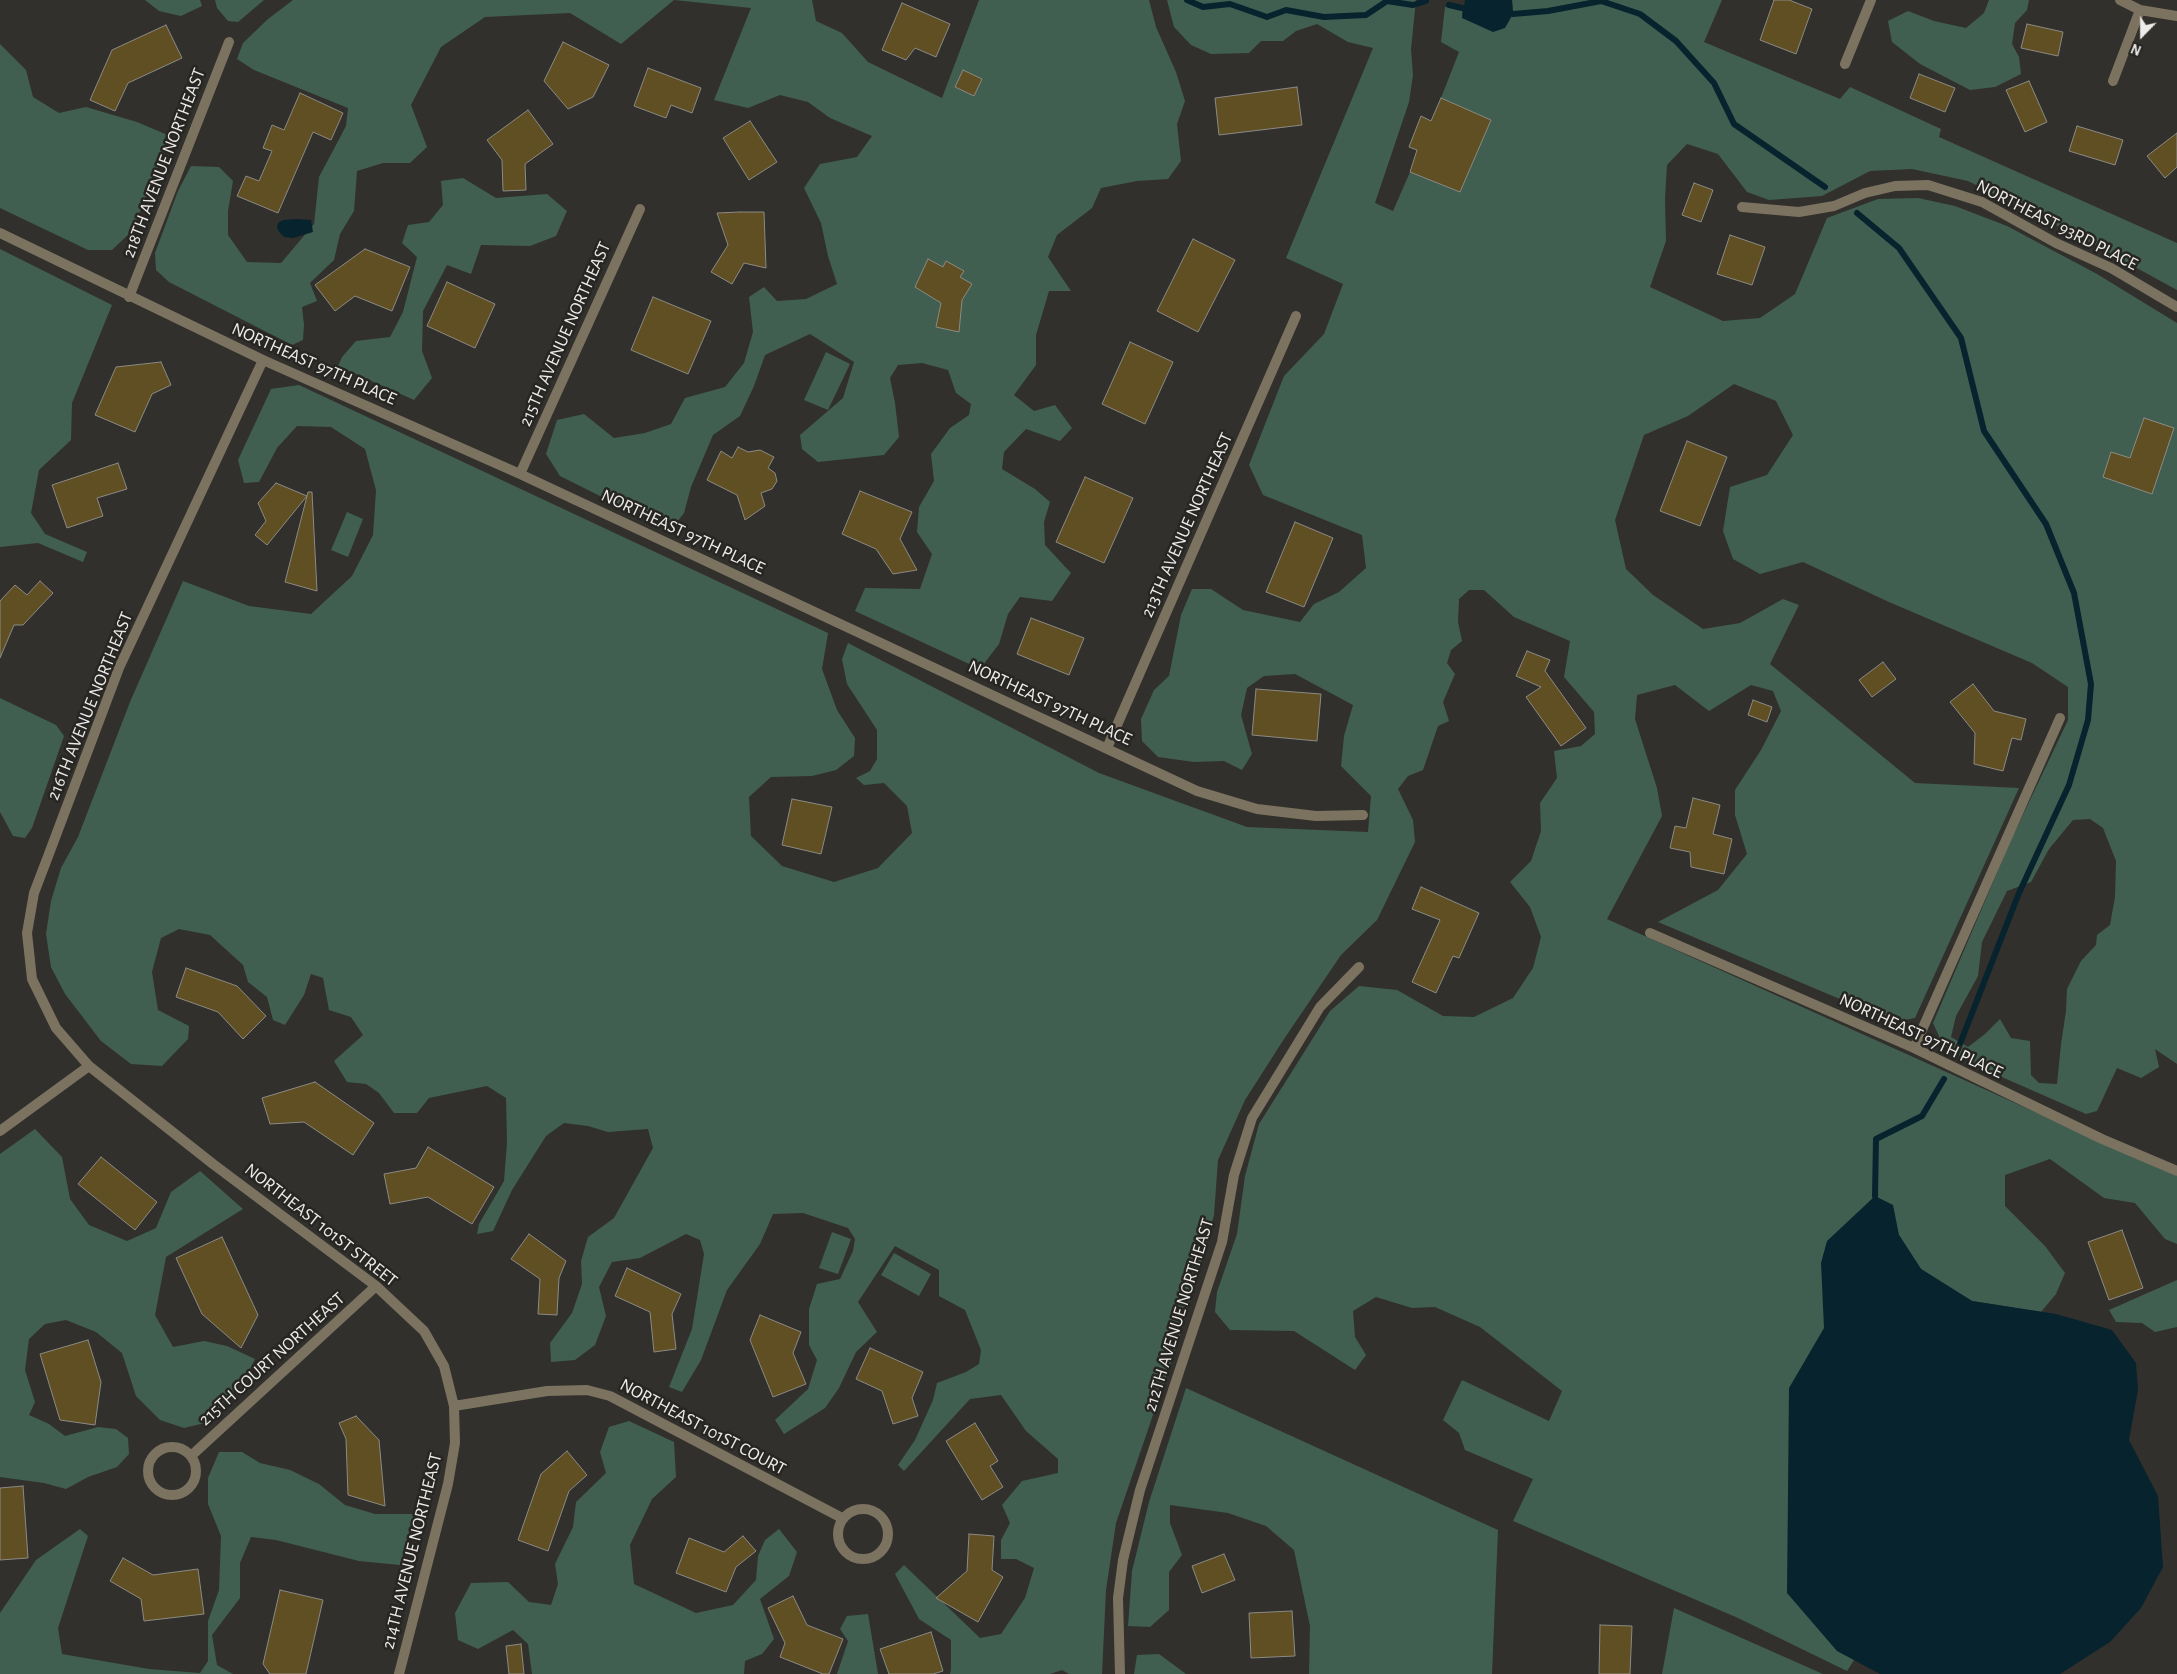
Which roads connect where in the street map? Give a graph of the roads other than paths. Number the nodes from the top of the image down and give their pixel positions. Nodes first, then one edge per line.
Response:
1 (1871, 0) edge
2 (2120, 0) edge
3 (2140, 10) junction
4 (2177, 16) edge
5 (229, 42) dead end
6 (1844, 64) dead end
7 (2113, 81) dead end
8 (1742, 207) dead end
9 (640, 209) dead end
10 (0, 233) edge
11 (129, 297) junction
12 (2177, 307) edge
13 (1296, 316) dead end
14 (263, 360) junction
15 (520, 474) junction
16 (2060, 718) dead end
17 (1107, 748) junction
18 (1363, 815) dead end
19 (1650, 933) dead end
20 (1359, 967) dead end
21 (1914, 1048) junction
22 (89, 1066) junction
23 (131, 1098) joint
24 (0, 1131) edge
25 (2177, 1171) edge
26 (376, 1286) junction
27 (454, 1406) junction
28 (191, 1456) junction
29 (842, 1518) junction
30 (399, 1674) edge
31 (1120, 1674) edge

1 - 6 street
2 - 3 street
3 - 4 street
3 - 7 street
5 - 11 street, 218TH AVENUE NORTHEAST
8 - 12 street, NORTHEAST 93RD PLACE
9 - 15 street, 215TH AVENUE NORTHEAST
10 - 11 street, NORTHEAST 97TH PLACE
11 - 14 street, NORTHEAST 97TH PLACE
13 - 17 street, 213TH AVENUE NORTHEAST
14 - 15 street, NORTHEAST 97TH PLACE
14 - 22 street, 216TH AVENUE NORTHEAST
15 - 17 street, NORTHEAST 97TH PLACE
16 - 21 street
17 - 18 street, NORTHEAST 97TH PLACE
19 - 21 street, NORTHEAST 97TH PLACE
20 - 31 street, 212TH AVENUE NORTHEAST
21 - 25 street, NORTHEAST 97TH PLACE
22 - 23 street, 216TH AVENUE NORTHEAST
22 - 24 street
23 - 26 street, NORTHEAST 101ST STREET
26 - 27 street, NORTHEAST 101ST STREET
26 - 28 street, 215TH COURT NORTHEAST
27 - 29 street, NORTHEAST 101ST COURT
27 - 30 street, 214TH AVENUE NORTHEAST
28 - 28 street
29 - 29 street

